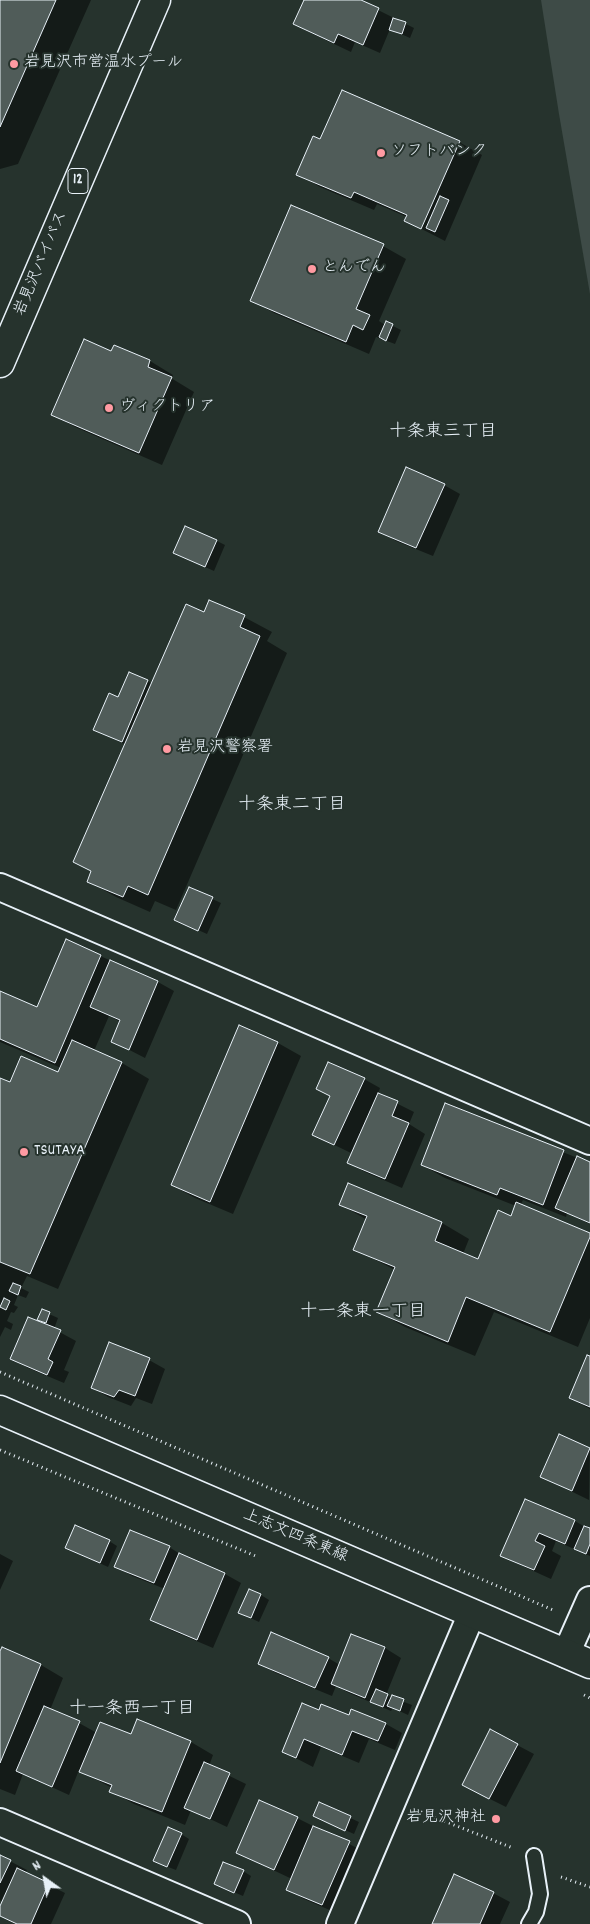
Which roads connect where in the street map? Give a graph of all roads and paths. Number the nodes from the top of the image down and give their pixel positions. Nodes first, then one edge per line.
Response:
1 (156, 0) edge
2 (0, 363) edge
3 (0, 888) edge
4 (590, 1141) edge
5 (0, 1372) edge
6 (0, 1410) edge
7 (585, 1611) edge
8 (472, 1613) junction
9 (578, 1659) edge
10 (392, 1801) junction
11 (0, 1822) edge
12 (534, 1856) junction
13 (590, 1887) edge
14 (237, 1924) edge
15 (340, 1924) edge
16 (529, 1924) edge

1 - 2 main road, 岩見沢バイパス / 12
3 - 4 street
5 - 7 path
6 - 8 main road, 上志文四条東線
7 - 9 street
8 - 9 main road, 上志文四条東線
8 - 10 street
10 - 12 path
10 - 15 street
11 - 14 street
12 - 13 path
12 - 16 lane

